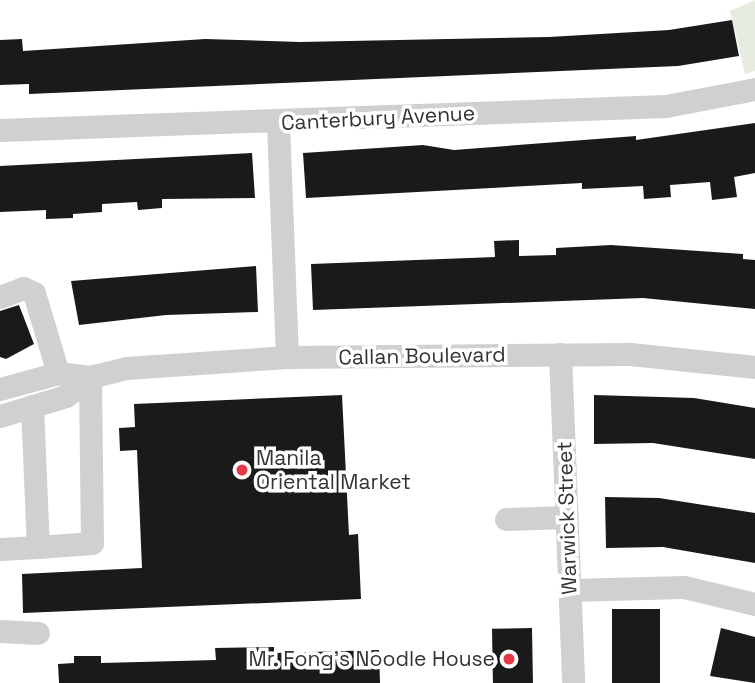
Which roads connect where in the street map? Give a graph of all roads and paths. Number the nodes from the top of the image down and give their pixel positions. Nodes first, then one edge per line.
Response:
1 (755, 89) edge
2 (278, 123) junction
3 (0, 130) edge
4 (0, 297) edge
5 (560, 354) junction
6 (288, 357) junction
7 (755, 367) edge
8 (58, 373) junction
9 (90, 377) junction
10 (0, 389) edge
11 (32, 405) junction
12 (0, 416) edge
13 (567, 517) junction
14 (506, 519) dead end
15 (38, 547) junction
16 (0, 549) edge
17 (570, 590) junction
18 (755, 604) edge
19 (0, 631) edge
20 (38, 633) dead end
21 (573, 683) edge

1 - 2 street, Canterbury Avenue
2 - 3 street, Canterbury Avenue
2 - 6 street
4 - 8 street
5 - 6 street, Callan Boulevard
5 - 7 street, Callan Boulevard
5 - 13 street, Warwick Street
6 - 9 street, Callan Boulevard
8 - 9 street, Callan Boulevard
8 - 10 street, Callan Boulevard
9 - 11 street, Callan Boulevard
9 - 15 street
11 - 12 street, Callan Boulevard
11 - 15 street
13 - 14 street
13 - 17 street, Warwick Street
15 - 16 street
17 - 18 street
17 - 21 street, Warwick Street
19 - 20 street

